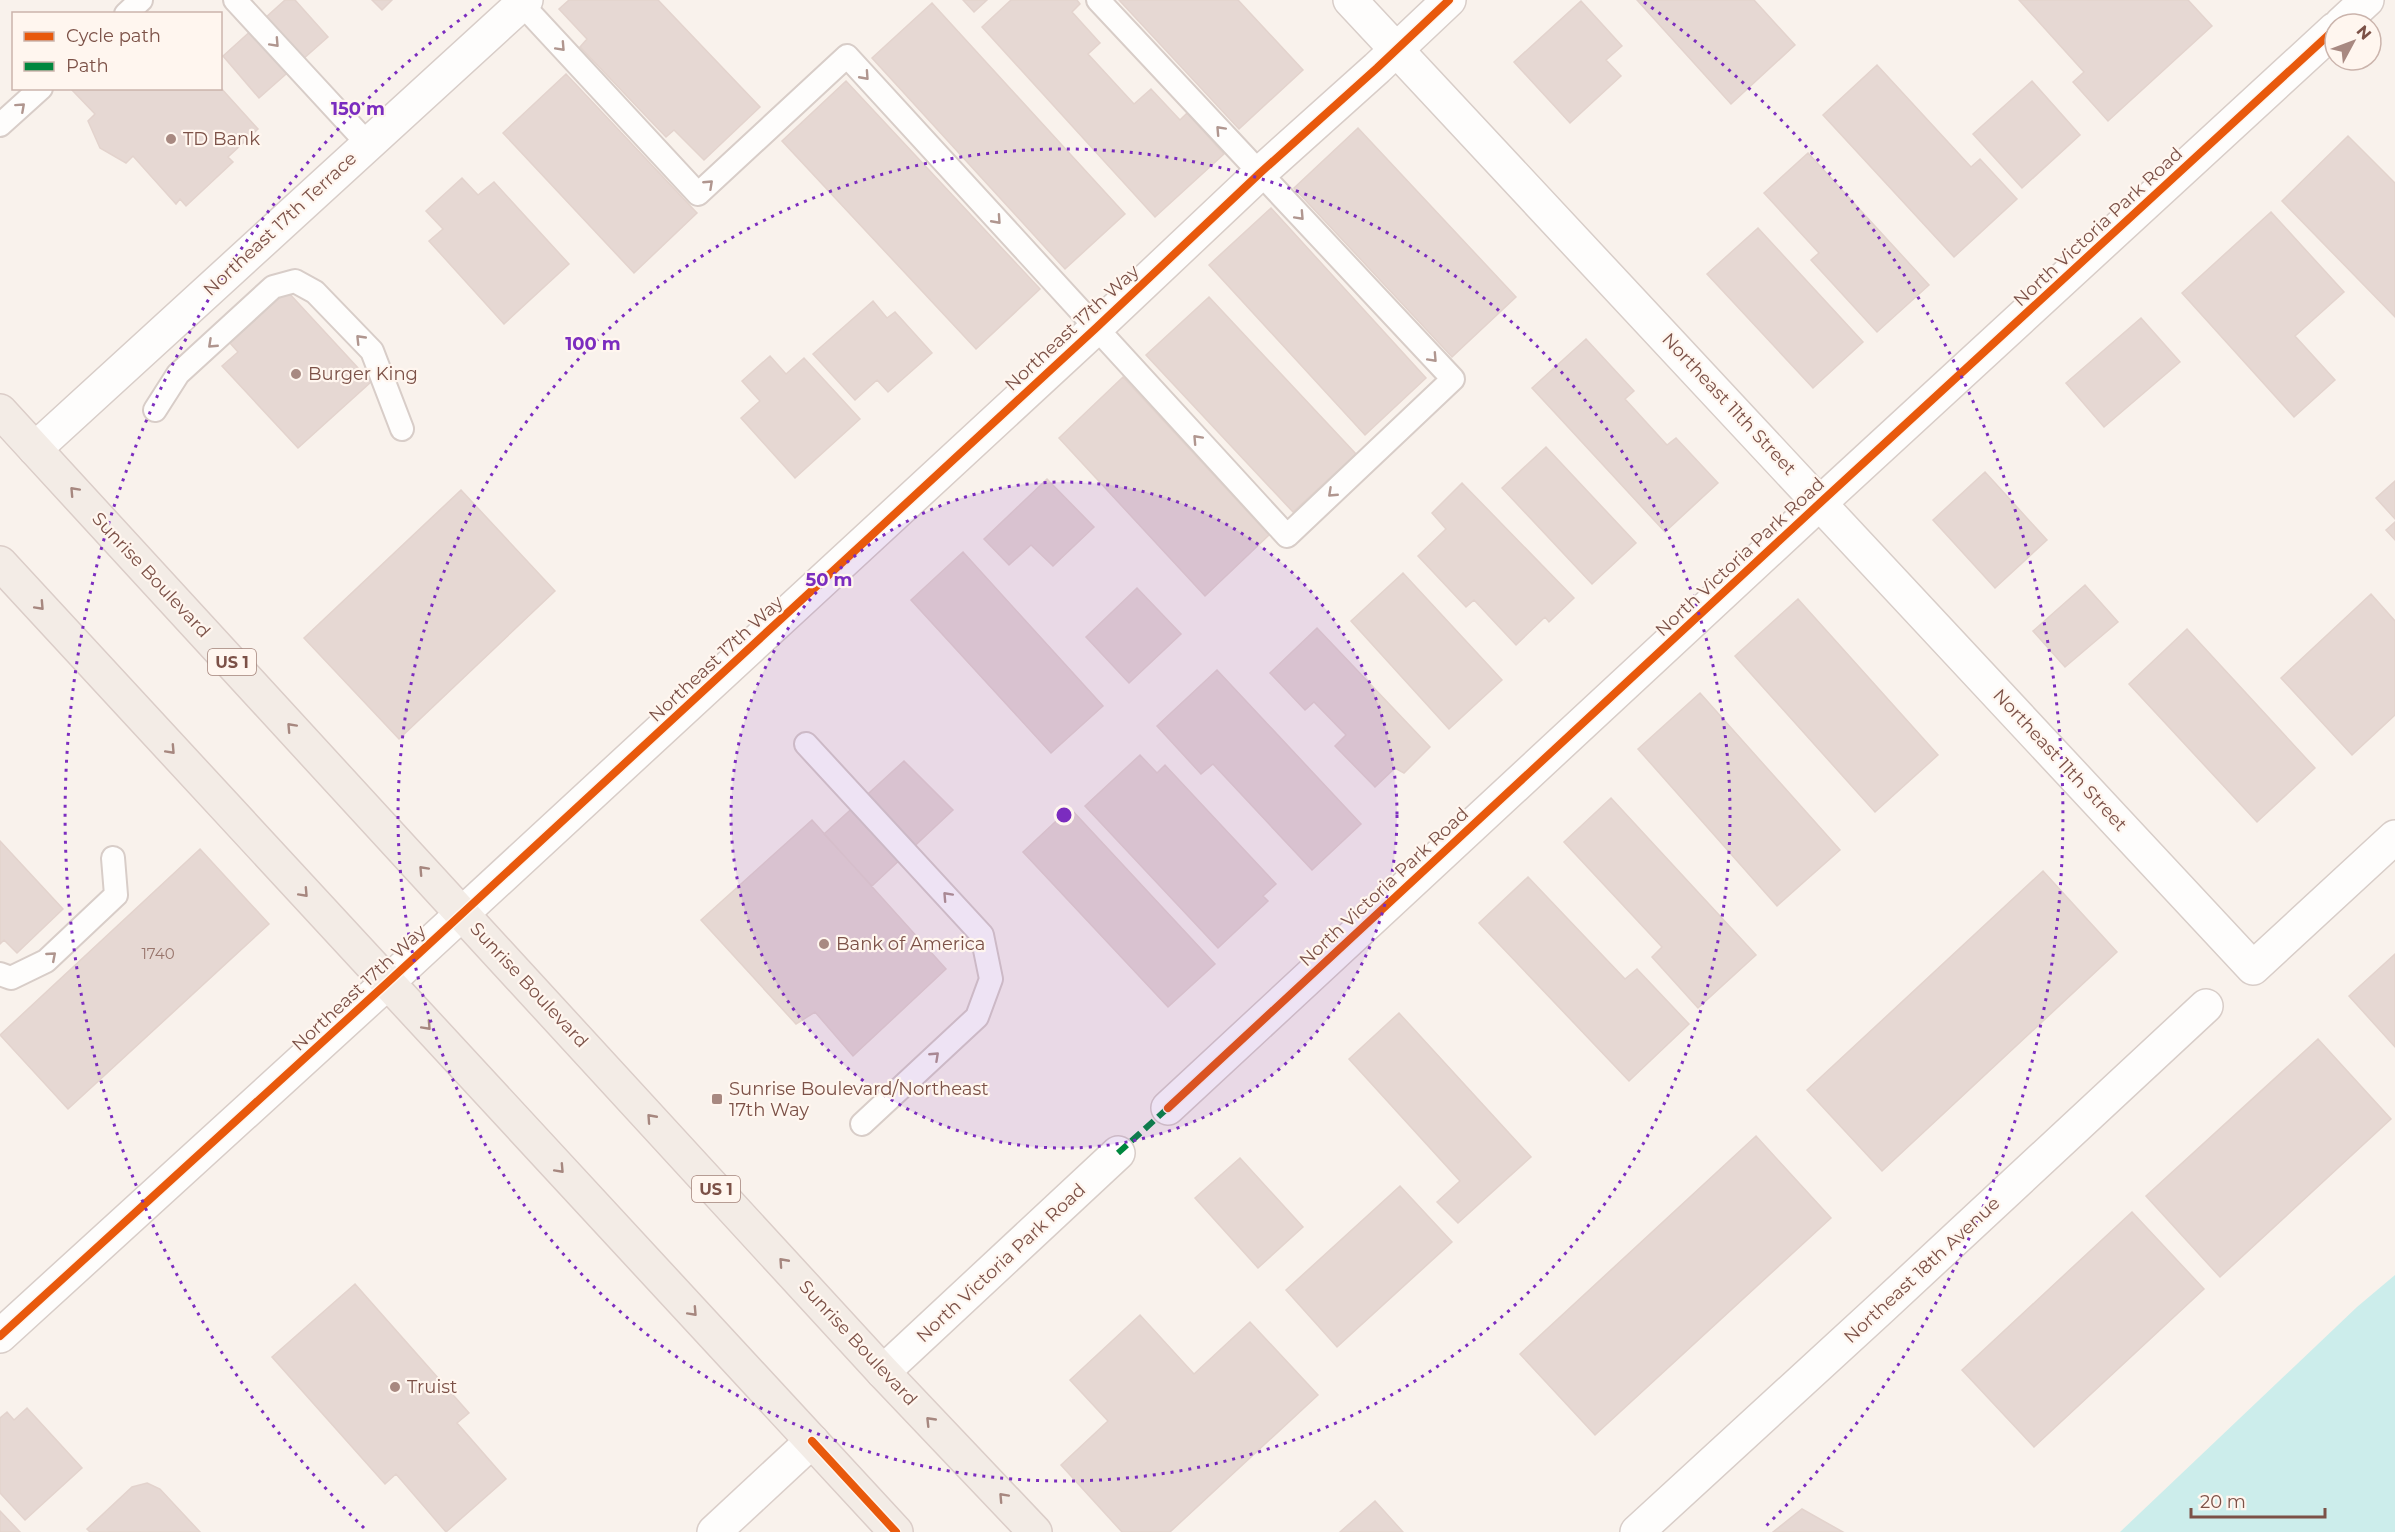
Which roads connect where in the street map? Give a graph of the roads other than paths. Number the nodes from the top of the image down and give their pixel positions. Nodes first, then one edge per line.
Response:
1 (141, 0) edge
2 (235, 0) edge
3 (1098, 0) edge
4 (1350, 0) edge
5 (1449, 0) edge
6 (2367, 0) edge
7 (522, 1) edge
8 (128, 12) edge
9 (2354, 12) edge
10 (2323, 41) edge
11 (1396, 49) junction
12 (39, 90) edge
13 (0, 125) edge
14 (368, 143) junction
15 (1260, 173) junction
16 (1096, 328) junction
17 (155, 410) dead end
18 (0, 411) edge
19 (402, 429) dead end
20 (35, 449) junction
21 (1821, 502) junction
22 (0, 563) edge
23 (806, 744) dead end
24 (2395, 837) edge
25 (113, 858) dead end
26 (463, 913) junction
27 (0, 974) edge
28 (387, 983) junction
29 (2206, 1005) dead end
30 (1168, 1108) dead end
31 (862, 1124) dead end
32 (1118, 1153) dead end
33 (0, 1336) edge
34 (883, 1372) junction
35 (812, 1441) junction
36 (714, 1532) edge
37 (896, 1532) edge
38 (1035, 1532) edge
39 (1636, 1532) edge

1 - 8 lane
2 -> 14 lane
15 -> 3 lane
4 - 11 street, Northeast 11th Street
5 - 11 street, Northeast 17th Way
6 - 9 street
7 - 14 street, Northeast 17th Terrace
7 -> 16 lane
10 - 21 street, North Victoria Park Road
11 - 15 street, Northeast 17th Way
11 - 21 street, Northeast 11th Street
13 -> 12 lane
14 - 20 street, Northeast 17th Terrace
15 - 16 street, Northeast 17th Way
15 -> 16 lane
16 - 26 street, Northeast 17th Way
19 -> 17 lane
18 - 20 main road, Sunrise Boulevard / US 1
26 -> 20 main road, Sunrise Boulevard / US 1
21 - 24 street, Northeast 11th Street
21 - 30 street, North Victoria Park Road
22 -> 28 main road
31 -> 23 lane
27 -> 25 lane
26 - 28 street, Northeast 17th Way
34 -> 26 main road, Sunrise Boulevard / US 1
28 - 33 street, Northeast 17th Way
28 -> 35 main road
29 - 39 street, Northeast 18th Avenue
32 - 34 street, North Victoria Park Road
38 -> 34 main road, Sunrise Boulevard / US 1
35 - 36 street
35 - 37 main road

